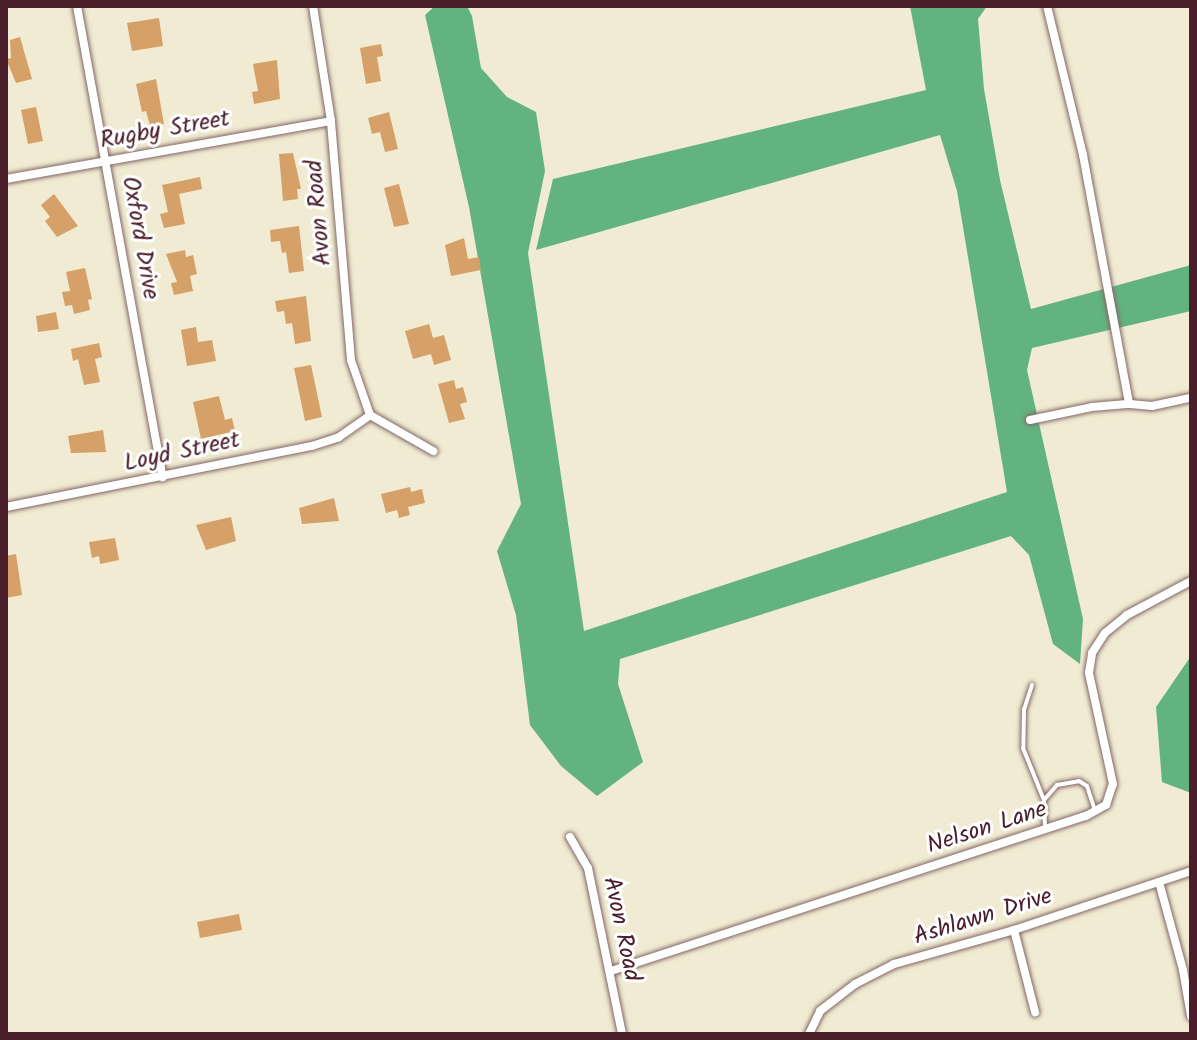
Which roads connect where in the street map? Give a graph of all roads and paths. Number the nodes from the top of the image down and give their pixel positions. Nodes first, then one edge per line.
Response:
1 (77, 6) edge
2 (313, 6) edge
3 (1047, 6) edge
4 (331, 121) junction
5 (105, 161) junction
6 (6, 179) edge
7 (1191, 398) edge
8 (1129, 404) junction
9 (370, 415) junction
10 (1030, 420) dead end
11 (433, 451) dead end
12 (163, 477) junction
13 (6, 507) edge
14 (1191, 581) edge
15 (1032, 685) dead end
16 (1044, 800) junction
17 (1096, 812) junction
18 (1045, 830) junction
19 (570, 837) dead end
20 (1191, 871) edge
21 (1159, 882) junction
22 (1014, 930) junction
23 (611, 971) junction
24 (1035, 1012) dead end
25 (1191, 1016) edge
26 (622, 1034) edge
27 (809, 1034) edge

1 - 5 street, Oxford Drive
2 - 4 street, Avon Road
3 - 8 street
4 - 5 street, Rugby Street
4 - 9 street, Avon Road
5 - 6 street, Rugby Street
5 - 12 street, Oxford Drive
7 - 8 street
8 - 10 street
9 - 11 street
9 - 12 street, Loyd Street
12 - 13 street, Loyd Street
14 - 17 street
15 - 16 lane
16 - 17 lane
16 - 18 lane
17 - 18 street, Nelson Lane
18 - 23 street, Nelson Lane
19 - 23 street, Avon Road
20 - 21 street, Ashlawn Drive
21 - 22 street, Ashlawn Drive
21 - 25 street
22 - 24 street
22 - 27 street, Ashlawn Drive
23 - 26 street, Avon Road

